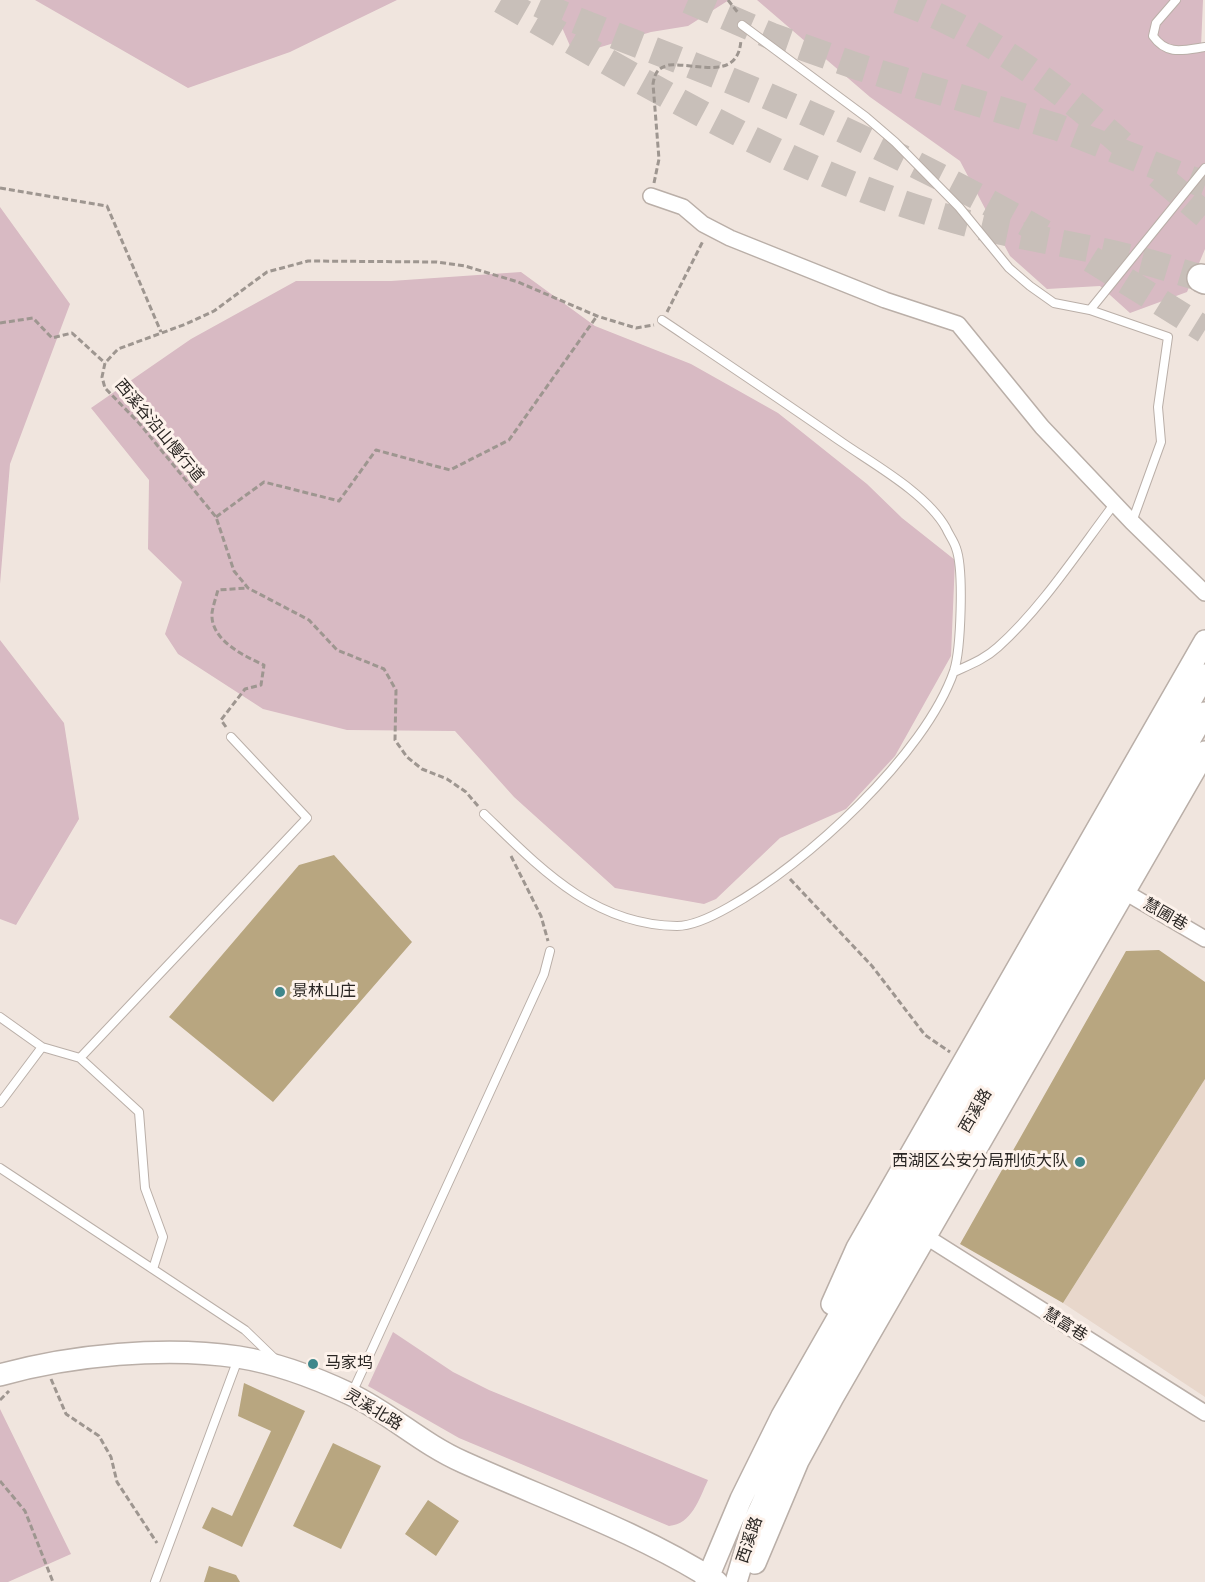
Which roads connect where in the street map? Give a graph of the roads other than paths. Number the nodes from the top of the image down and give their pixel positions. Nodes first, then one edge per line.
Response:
1 (1176, 0) edge
2 (742, 25) road end
3 (1205, 47) edge
4 (1205, 168) edge
5 (651, 196) road end
6 (1090, 310) junction
7 (662, 320) road end
8 (1115, 503) junction
9 (1132, 522) junction
10 (1205, 593) edge
11 (1205, 641) edge
12 (954, 672) junction
13 (1205, 675) edge
14 (1205, 713) edge
15 (231, 737) road end
16 (1205, 752) edge
17 (484, 814) road end
18 (1125, 892) junction
19 (1205, 939) edge
20 (550, 951) road end
21 (0, 1017) edge
22 (42, 1047) junction
23 (80, 1058) junction
24 (0, 1103) edge
25 (0, 1168) edge
26 (925, 1236) junction
27 (153, 1269) junction
28 (238, 1357) junction
29 (285, 1369) junction
30 (0, 1375) edge
31 (351, 1395) junction
32 (1205, 1413) edge
33 (782, 1416) junction
34 (710, 1580) edge
35 (155, 1582) edge
36 (738, 1582) edge

1 - 3 lane
2 - 6 lane
4 - 6 lane
5 - 8 street
6 - 9 lane
7 - 12 lane
8 - 9 street
8 - 12 lane
9 - 10 street
11 - 33 main road, 西溪路
12 - 17 lane
13 - 33 main road, 西溪路
14 - 36 main road, 西溪路
15 - 23 lane
16 - 18 main road, 西溪路
18 - 19 street, 慧圃巷
18 - 26 main road, 西溪路
20 - 31 lane
21 - 22 lane
22 - 23 lane
22 - 24 lane
23 - 27 lane
25 - 27 lane
26 - 32 street, 慧富巷
26 - 36 main road, 西溪路
27 - 29 lane
28 - 29 main road, 灵溪北路
28 - 30 main road, 灵溪北路
28 - 35 lane
29 - 31 main road, 灵溪北路
31 - 34 main road, 灵溪北路
33 - 34 main road, 西溪路

